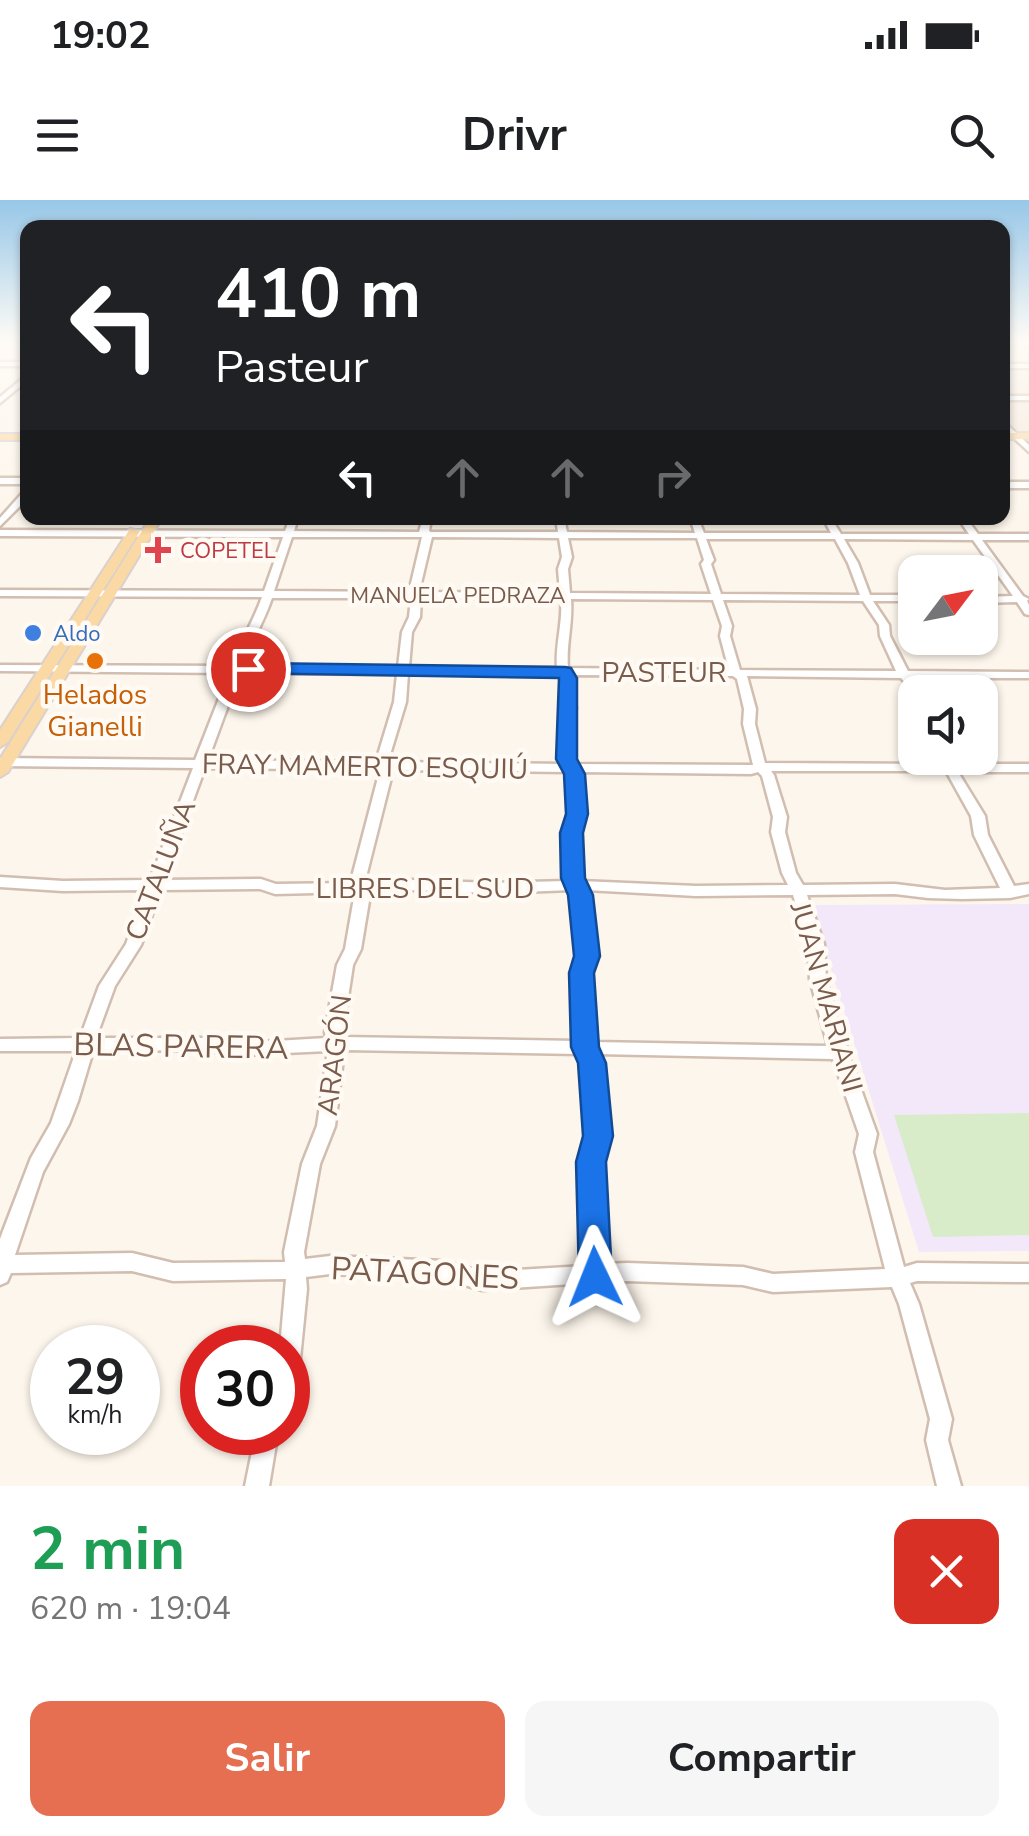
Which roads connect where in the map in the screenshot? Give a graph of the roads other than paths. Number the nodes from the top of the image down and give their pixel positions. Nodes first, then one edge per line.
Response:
1 (1023, 438) edge
2 (1029, 450) edge
3 (20, 501) edge
4 (0, 524) edge
5 (142, 525) edge
6 (149, 525) edge
7 (560, 525) edge
8 (696, 525) edge
9 (830, 525) edge
10 (967, 525) edge
11 (292, 526) edge
12 (428, 526) edge
13 (0, 533) edge
14 (140, 533) junction
15 (561, 535) junction
16 (699, 536) junction
17 (836, 536) junction
18 (976, 536) junction
19 (1029, 537) edge
20 (0, 593) edge
21 (102, 593) junction
22 (268, 596) junction
23 (417, 596) junction
24 (564, 596) junction
25 (715, 597) junction
26 (866, 598) junction
27 (898, 598) edge
28 (1024, 599) edge
29 (998, 600) edge
30 (1029, 612) edge
31 (0, 668) edge
32 (55, 668) junction
33 (405, 670) junction
34 (236, 671) junction
35 (565, 672) junction
36 (735, 672) junction
37 (903, 673) junction
38 (1029, 675) edge
39 (0, 742) edge
40 (201, 764) junction
41 (898, 764) edge
42 (2, 765) edge
43 (388, 765) junction
44 (998, 766) edge
45 (570, 767) junction
46 (760, 767) junction
47 (1029, 768) edge
48 (954, 775) edge
49 (0, 882) edge
50 (152, 886) junction
51 (362, 886) junction
52 (576, 886) junction
53 (1029, 889) edge
54 (795, 891) junction
55 (1010, 893) junction
56 (87, 1043) junction
57 (0, 1045) edge
58 (335, 1045) junction
59 (585, 1047) junction
60 (842, 1052) junction
61 (1, 1268) edge
62 (295, 1268) junction
63 (1029, 1274) edge
64 (595, 1277) junction
65 (898, 1278) junction
66 (293, 1325) edge
67 (262, 1455) edge
68 (257, 1486) edge
69 (949, 1486) edge

1 - 2 street
3 - 4 street
5 - 14 main road
6 - 14 main road
7 - 15 street
8 - 16 street, JUAN MARIANI
9 - 17 street
10 - 18 street
11 - 12 street
11 - 14 street
11 - 22 street, CATALUÑA
12 - 15 street
12 - 23 street, ARAGÓN
13 - 14 street
14 - 21 main road
15 - 16 street
15 - 24 street
16 - 17 street
16 - 25 street, JUAN MARIANI
17 - 18 street
17 - 26 street
18 - 19 street
18 - 28 street
20 - 21 street, MANUELA PEDRAZA
21 - 22 street, MANUELA PEDRAZA
21 - 32 main road
22 - 23 street, MANUELA PEDRAZA
22 - 34 street, CATALUÑA
23 - 24 street, MANUELA PEDRAZA
23 - 33 street, ARAGÓN
24 - 25 street, MANUELA PEDRAZA
24 - 35 street
25 - 26 street, MANUELA PEDRAZA
25 - 36 street, JUAN MARIANI
26 - 27 street, MANUELA PEDRAZA
26 - 37 street
28 - 29 street
28 - 30 street
31 - 32 street, PASTEUR
32 - 34 street, PASTEUR
32 - 39 main road
32 - 42 main road
33 - 34 street, PASTEUR
33 - 35 street, PASTEUR
33 - 43 street, ARAGÓN
34 - 40 street, CATALUÑA
35 - 36 street, PASTEUR
35 - 45 street
36 - 37 street, PASTEUR
36 - 46 street, JUAN MARIANI
37 - 38 street, PASTEUR
40 - 42 street, FRAY MAMERTO ESQUIÚ
40 - 43 street, FRAY MAMERTO ESQUIÚ
40 - 50 street, CATALUÑA
41 - 46 street, FRAY MAMERTO ESQUIÚ
43 - 45 street, FRAY MAMERTO ESQUIÚ
43 - 51 street, ARAGÓN
44 - 47 street, FRAY MAMERTO ESQUIÚ
45 - 46 street, FRAY MAMERTO ESQUIÚ
45 - 52 street
46 - 54 street, JUAN MARIANI
48 - 55 street
49 - 50 street, LIBRES DEL SUD
50 - 51 street, LIBRES DEL SUD
50 - 56 street, CATALUÑA
51 - 52 street, LIBRES DEL SUD
51 - 58 street, ARAGÓN
52 - 54 street, LIBRES DEL SUD
52 - 59 street
53 - 55 street, LIBRES DEL SUD
54 - 55 street, LIBRES DEL SUD
54 - 60 street, JUAN MARIANI
56 - 57 street, BLAS PARERA
56 - 58 street, BLAS PARERA
56 - 61 street, CATALUÑA
58 - 59 street, BLAS PARERA
58 - 62 street, ARAGÓN
59 - 60 street, BLAS PARERA
59 - 64 street
60 - 65 street, JUAN MARIANI
61 - 62 street, PATAGONES
62 - 64 street, PATAGONES
62 - 66 street, ARAGÓN
63 - 65 street, PATAGONES
64 - 65 street, PATAGONES
65 - 69 street, JUAN MARIANI
67 - 68 street

